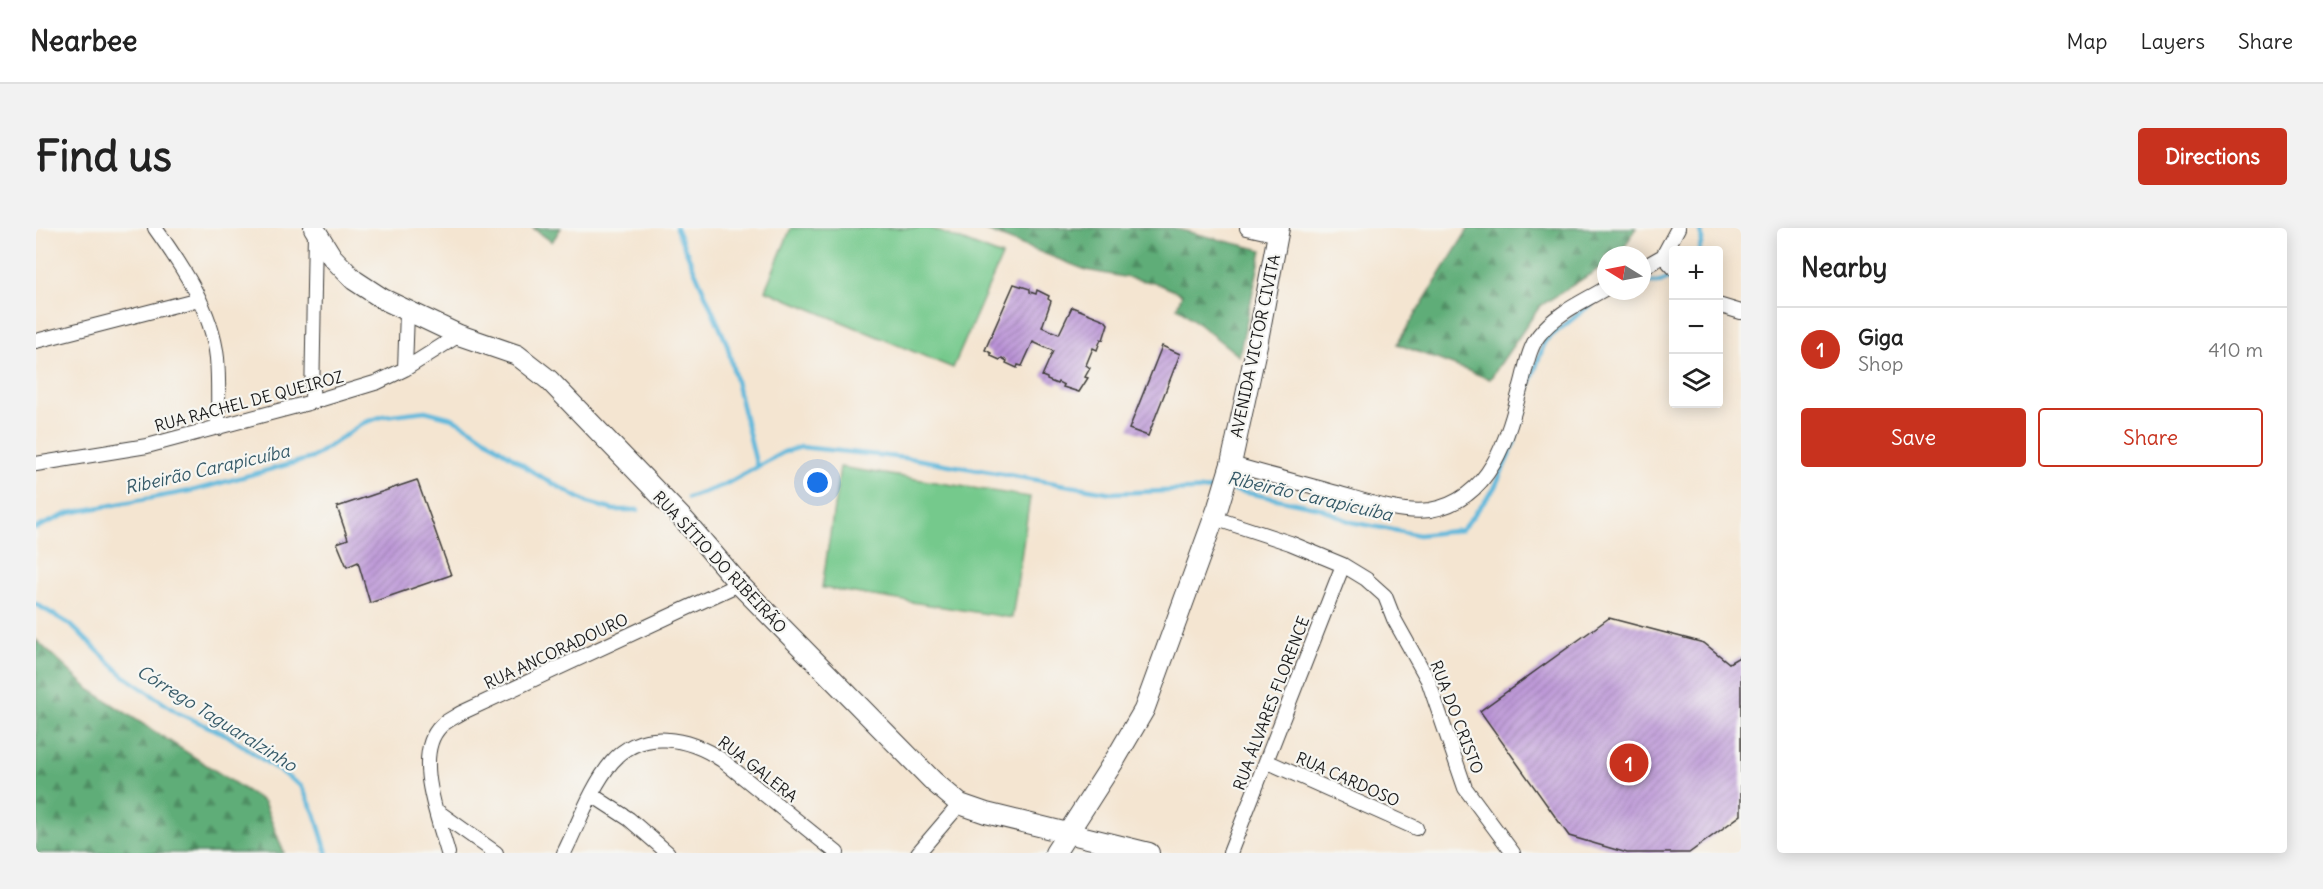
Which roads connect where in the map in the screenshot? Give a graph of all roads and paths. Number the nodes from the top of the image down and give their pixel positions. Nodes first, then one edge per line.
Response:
1 (155, 228) edge
2 (314, 228) edge
3 (1247, 228) edge
4 (1678, 228) edge
5 (1279, 232) edge
6 (1663, 256) junction
7 (1651, 263) edge
8 (1669, 263) edge
9 (1597, 293) edge
10 (199, 299) junction
11 (1723, 306) edge
12 (407, 312) junction
13 (1741, 312) edge
14 (459, 335) junction
15 (36, 341) edge
16 (405, 369) junction
17 (312, 402) junction
18 (218, 428) junction
19 (36, 464) edge
20 (1230, 469) junction
21 (1216, 512) junction
22 (1343, 565) junction
23 (739, 584) junction
24 (1266, 761) junction
25 (592, 795) junction
26 (960, 804) junction
27 (437, 811) junction
28 (1416, 828) dead end
29 (1066, 832) junction
30 (448, 853) edge
31 (496, 853) edge
32 (564, 853) edge
33 (668, 853) edge
34 (837, 853) edge
35 (918, 853) edge
36 (1055, 853) edge
37 (1149, 853) edge
38 (1230, 853) edge
39 (1513, 853) edge

1 - 10 street
2 - 12 main road, RUA SÍTIO DO RIBEIRÃO
2 - 17 street
3 - 5 street
4 - 6 street
5 - 20 main road, AVENIDA VICTOR CIVITA
6 - 7 street
6 - 8 street
9 - 20 street
10 - 15 street
10 - 18 street
11 - 13 street
12 - 14 main road, RUA SÍTIO DO RIBEIRÃO
12 - 16 street
14 - 16 street, RUA RACHEL DE QUEIROZ
14 - 23 main road, RUA SÍTIO DO RIBEIRÃO
16 - 17 street, RUA RACHEL DE QUEIROZ
17 - 18 street, RUA RACHEL DE QUEIROZ
18 - 19 street, RUA RACHEL DE QUEIROZ
20 - 21 main road, AVENIDA VICTOR CIVITA
21 - 22 street, RUA DO CRISTO
21 - 29 main road, AVENIDA VICTOR CIVITA
22 - 24 street, RUA ÁLVARES FLORENCE
22 - 39 street, RUA DO CRISTO
23 - 26 main road, RUA SÍTIO DO RIBEIRÃO
23 - 27 street, RUA ANCORADOURO
24 - 28 street, RUA CARDOSO
24 - 38 street, RUA ÁLVARES FLORENCE
25 - 32 street, RUA GALERA
25 - 33 street
25 - 34 street, RUA GALERA
26 - 29 main road, RUA SÍTIO DO RIBEIRÃO
26 - 35 street
27 - 30 street, RUA ANCORADOURO
27 - 31 street
29 - 36 main road, AVENIDA VICTOR CIVITA
29 - 37 main road, RUA SÍTIO DO RIBEIRÃO

